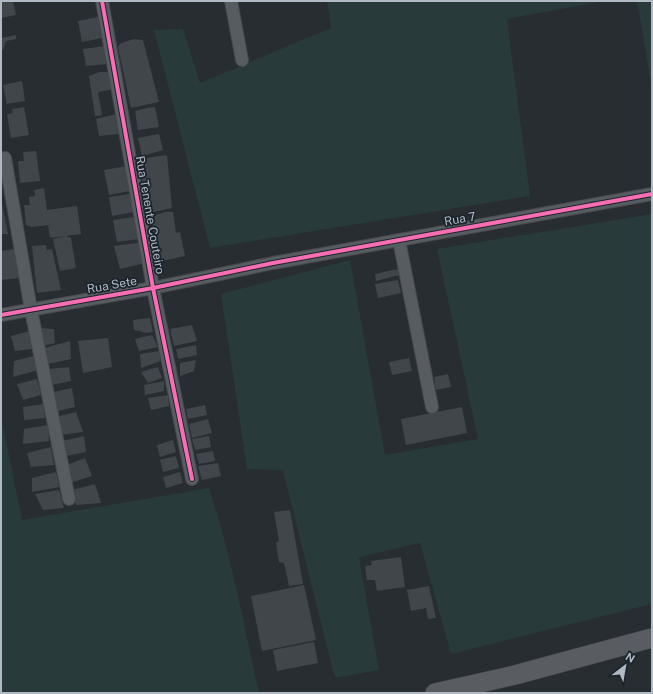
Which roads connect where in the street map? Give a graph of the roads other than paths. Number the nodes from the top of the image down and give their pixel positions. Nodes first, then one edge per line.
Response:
1 (102, 1) edge
2 (231, 1) edge
3 (242, 60) dead end
4 (5, 158) dead end
5 (652, 194) edge
6 (399, 240) junction
7 (273, 263) joint
8 (154, 288) junction
9 (31, 310) junction
10 (1, 315) edge
11 (432, 407) dead end
12 (192, 479) dead end
13 (69, 499) dead end
14 (652, 638) edge
15 (436, 693) edge

1 - 8 street, Rua Tenente Couteiro
2 - 3 street
4 - 9 street
5 - 6 street, Rua 7
6 - 7 street, Rua 7
6 - 11 street
7 - 8 street, Rua Sete
8 - 9 street, Rua Sete
8 - 12 street, Rua Tenente Couteiro
9 - 10 street, Rua Sete
9 - 13 street
14 - 15 main road

